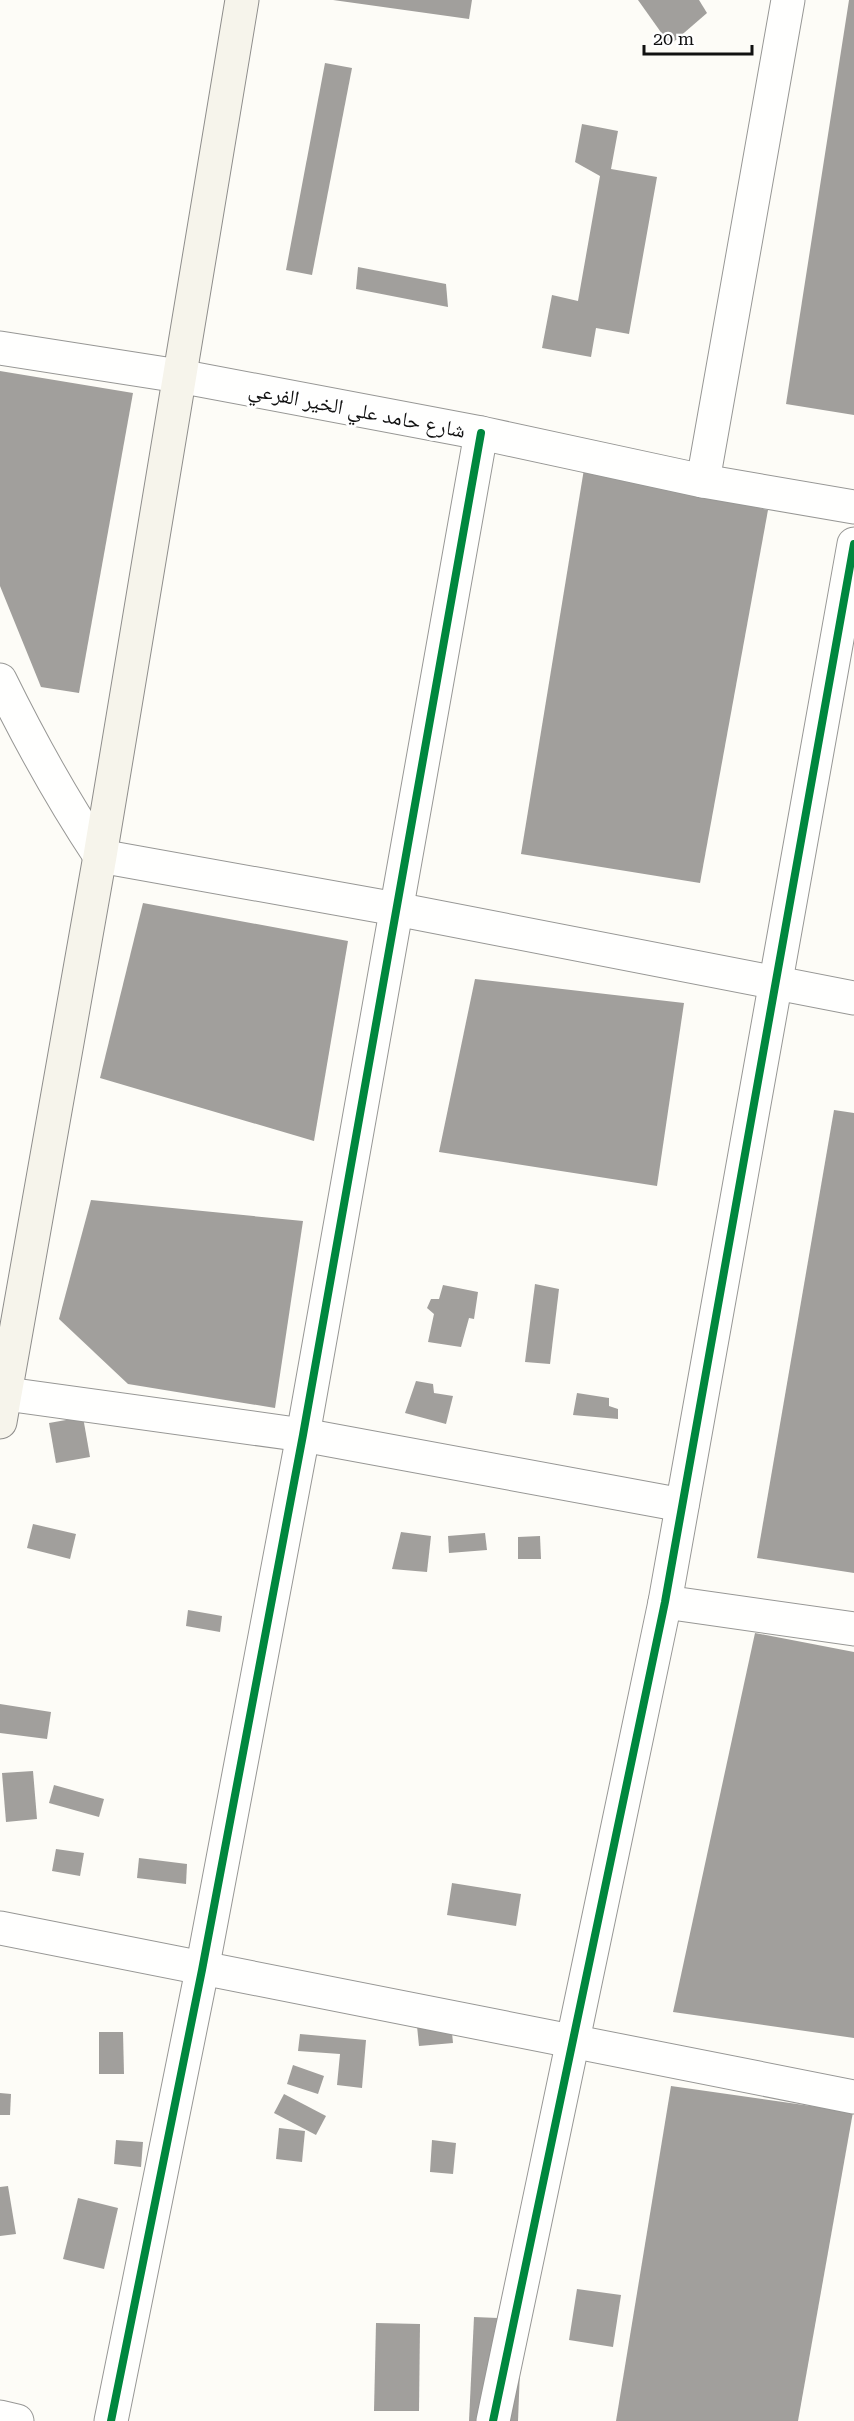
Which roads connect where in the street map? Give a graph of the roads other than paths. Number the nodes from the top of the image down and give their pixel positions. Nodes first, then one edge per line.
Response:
1 (242, 0) edge
2 (788, 0) edge
3 (0, 348) edge
4 (179, 376) junction
5 (482, 434) junction
6 (703, 481) junction
7 (854, 507) edge
8 (854, 544) edge
9 (0, 680) edge
10 (100, 856) junction
11 (396, 909) junction
12 (774, 982) junction
13 (854, 998) edge
14 (1, 1403) edge
15 (303, 1435) junction
16 (682, 1505) junction
17 (665, 1602) junction
18 (854, 1629) edge
19 (0, 1928) edge
20 (202, 1970) junction
21 (572, 2041) junction
22 (854, 2097) edge
23 (0, 2417) edge
24 (17, 2421) edge
25 (111, 2421) edge
26 (493, 2421) edge

1 - 4 main road
2 - 6 street
3 - 4 street, شارع حامد علي الخير الفرعي
4 - 5 street, شارع حامد علي الخير الفرعي
4 - 10 main road
5 - 6 street, شارع حامد علي الخير الفرعي
5 - 11 street
6 - 7 street, شارع حامد علي الخير الفرعي
8 - 12 street
9 - 10 street
10 - 11 street
10 - 14 main road
11 - 12 street
11 - 15 street
12 - 13 street
12 - 16 street
14 - 15 street
15 - 16 street
15 - 20 street
16 - 17 street
17 - 18 street
17 - 21 street
19 - 20 street
20 - 21 street
20 - 25 street
21 - 22 street
21 - 26 street
23 - 24 street

